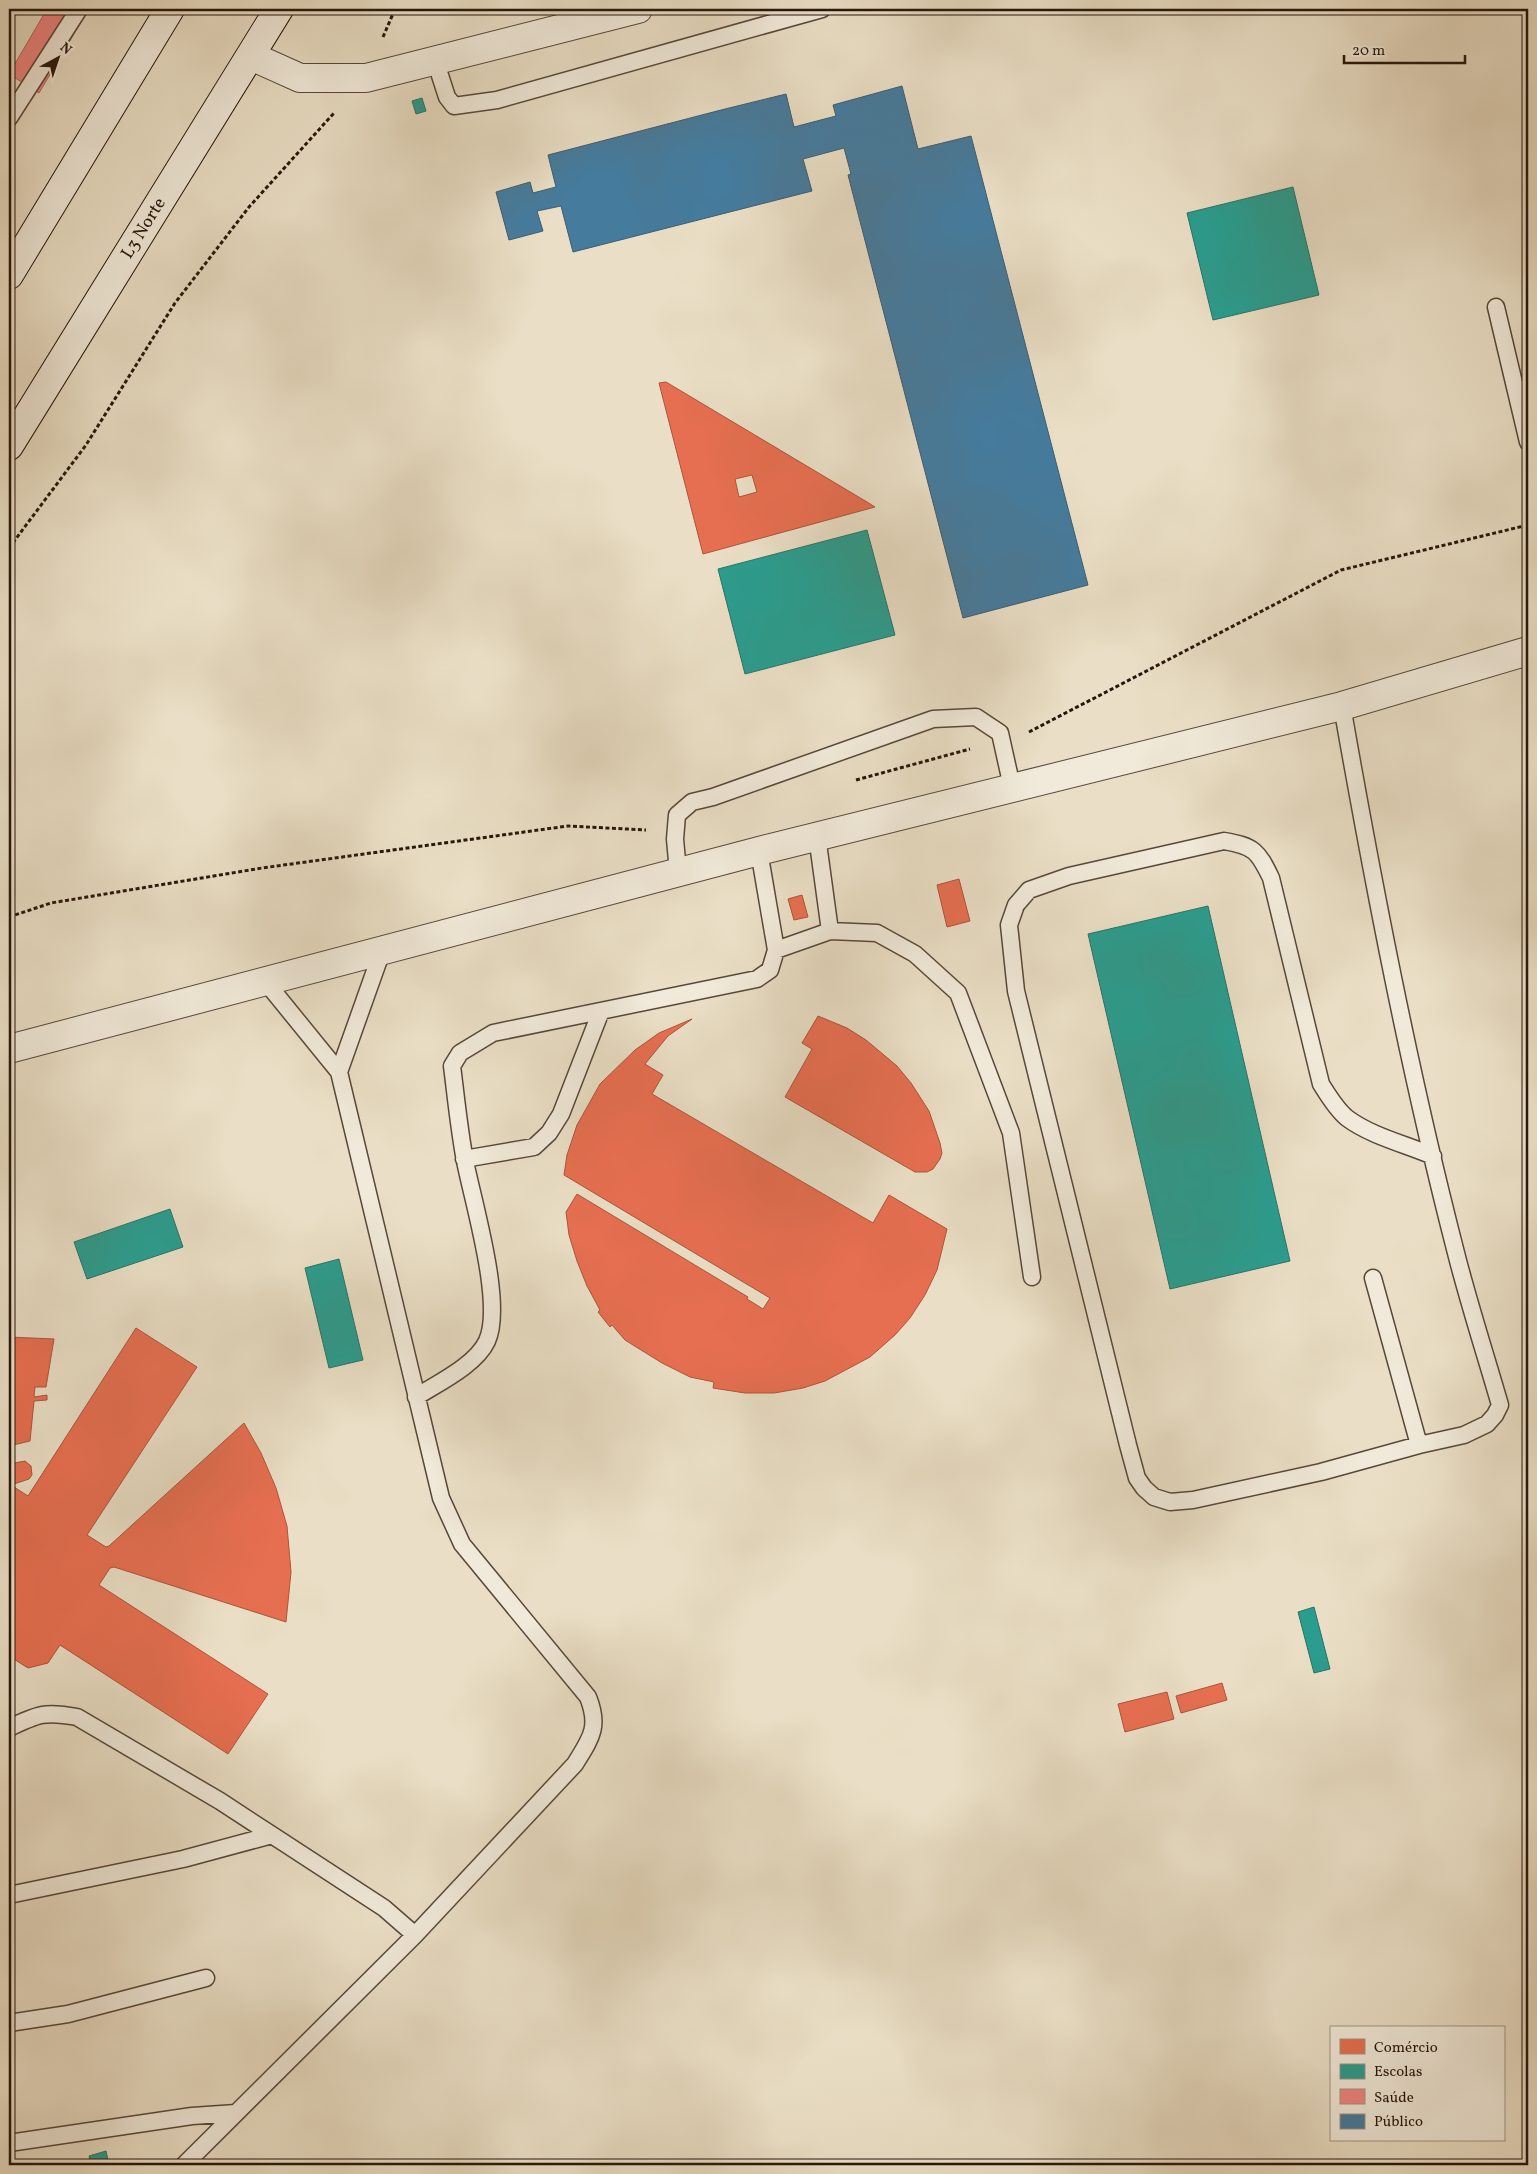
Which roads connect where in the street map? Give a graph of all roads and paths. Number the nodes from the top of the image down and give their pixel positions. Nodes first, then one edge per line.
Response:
1 (79, 9) edge
2 (170, 9) edge
3 (279, 9) edge
4 (395, 9) edge
5 (638, 9) edge
6 (822, 9) edge
7 (251, 56) junction
8 (435, 60) junction
9 (366, 78) junction
10 (9, 118) edge
11 (9, 275) edge
12 (1496, 307) dead end
13 (1528, 442) edge
14 (9, 446) edge
15 (9, 548) edge
16 (1528, 651) edge
17 (1342, 706) junction
18 (1012, 787) junction
19 (817, 836) junction
20 (759, 851) junction
21 (678, 872) junction
22 (830, 931) junction
23 (382, 950) junction
24 (776, 950) junction
25 (264, 981) junction
26 (602, 1011) junction
27 (9, 1049) edge
28 (339, 1072) junction
29 (1433, 1156) junction
30 (464, 1159) junction
31 (1032, 1277) dead end
32 (1373, 1278) dead end
33 (416, 1397) junction
34 (1419, 1445) junction
35 (9, 1728) edge
36 (272, 1834) junction
37 (9, 1895) edge
38 (415, 1935) junction
39 (206, 1978) dead end
40 (9, 2023) edge
41 (236, 2113) junction
42 (9, 2143) edge
43 (184, 2165) edge

1 - 10 lane
2 - 11 street
3 - 7 street, L3 Norte
4 - 9 path
5 - 8 street
6 - 8 lane
7 - 9 street
7 - 14 street, L3 Norte
8 - 9 street
9 - 15 path
12 - 13 lane
16 - 17 street
17 - 18 street
17 - 29 lane
18 - 19 street
18 - 21 lane
19 - 20 street
19 - 22 lane
20 - 21 street
20 - 24 lane
21 - 23 street
22 - 24 lane
22 - 31 lane
23 - 25 street
23 - 28 lane
24 - 26 lane
25 - 27 street
25 - 28 lane
26 - 30 lane
26 - 30 lane
28 - 33 lane
29 - 34 lane
29 - 34 lane
30 - 33 lane
32 - 34 lane
33 - 38 lane
35 - 36 lane
36 - 37 lane
36 - 38 lane
38 - 41 lane
39 - 40 lane
41 - 42 lane
41 - 43 lane

